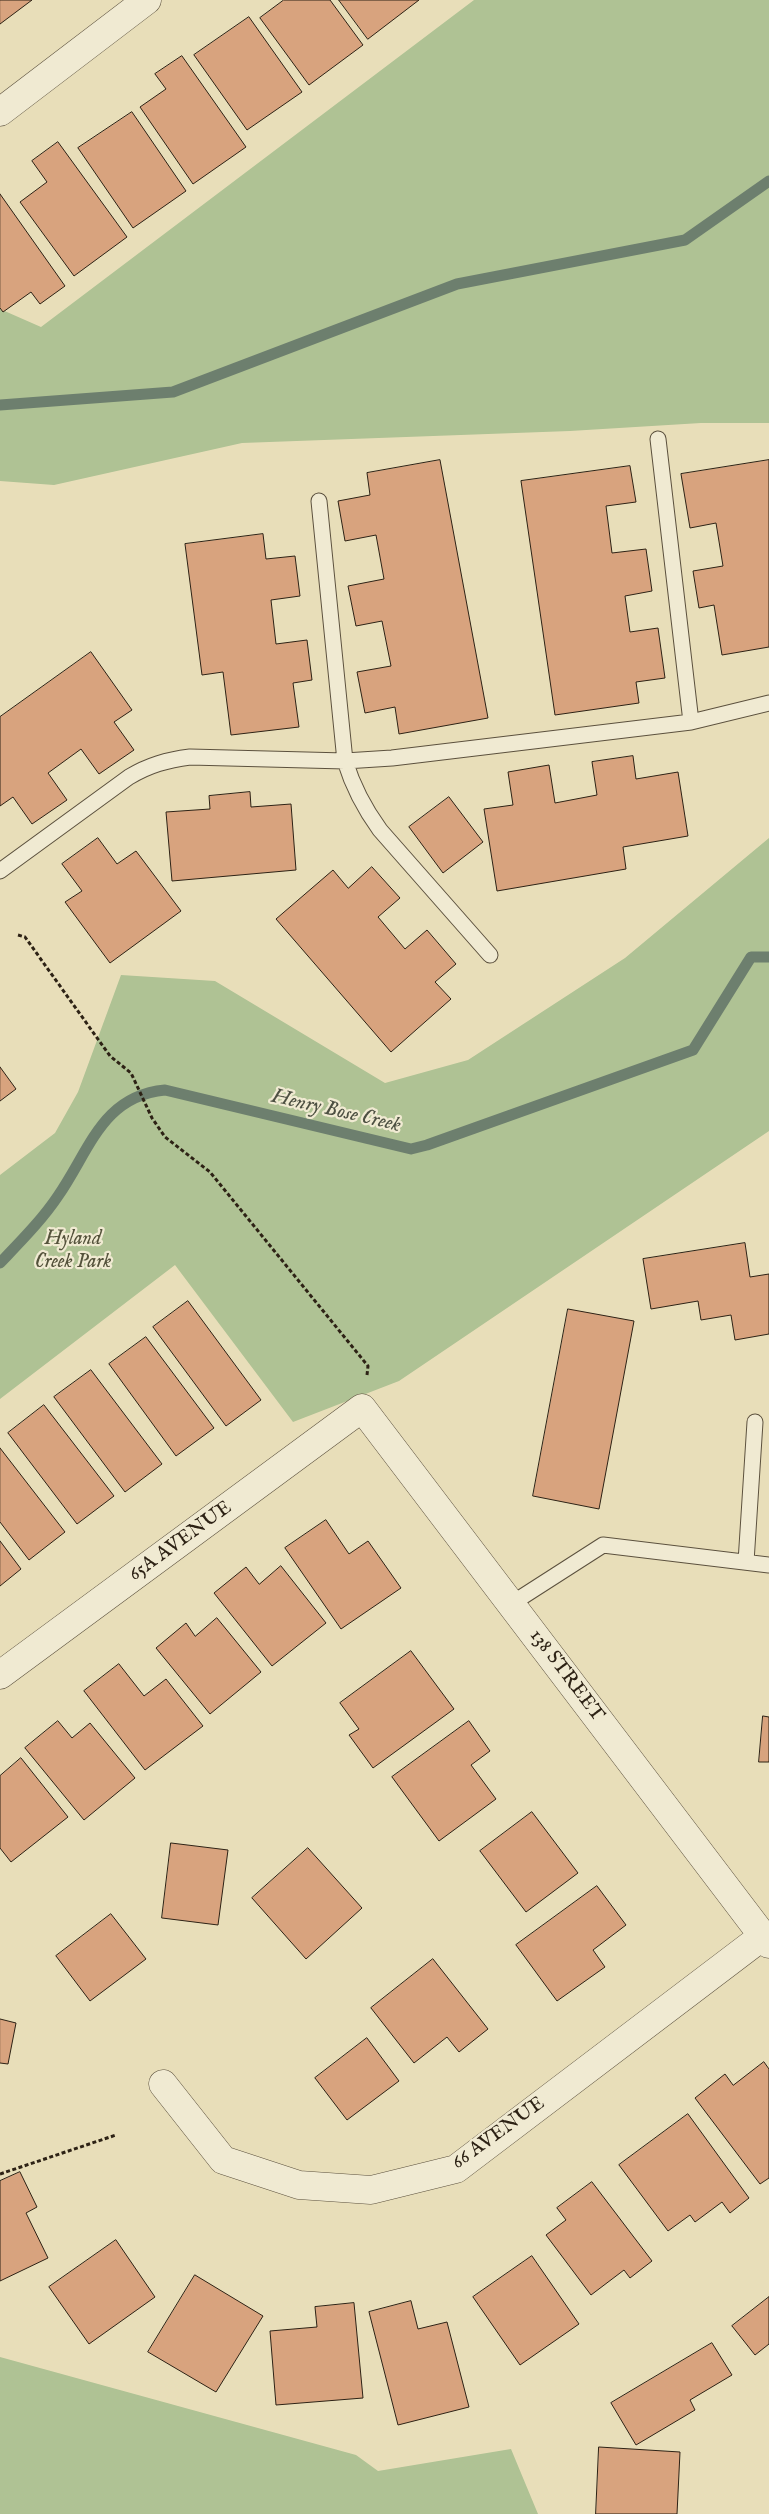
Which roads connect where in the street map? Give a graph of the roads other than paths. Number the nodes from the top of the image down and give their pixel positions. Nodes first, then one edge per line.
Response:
1 (147, 0) edge
2 (0, 112) edge
3 (658, 439) dead end
4 (319, 501) dead end
5 (769, 703) edge
6 (691, 722) junction
7 (345, 761) junction
8 (0, 871) edge
9 (490, 955) dead end
10 (362, 1408) joint
11 (755, 1422) dead end
12 (746, 1562) junction
13 (769, 1565) edge
14 (511, 1604) junction
15 (0, 1675) edge
16 (766, 1940) edge
17 (163, 2084) dead end

1 - 2 street
3 - 6 lane
4 - 7 lane
5 - 6 lane
6 - 7 lane
7 - 8 lane
7 - 9 lane
10 - 14 street, 138 STREET
10 - 15 street, 65A AVENUE
11 - 12 lane
12 - 13 lane
12 - 14 lane
14 - 16 street, 138 STREET
16 - 17 street, 66 AVENUE

